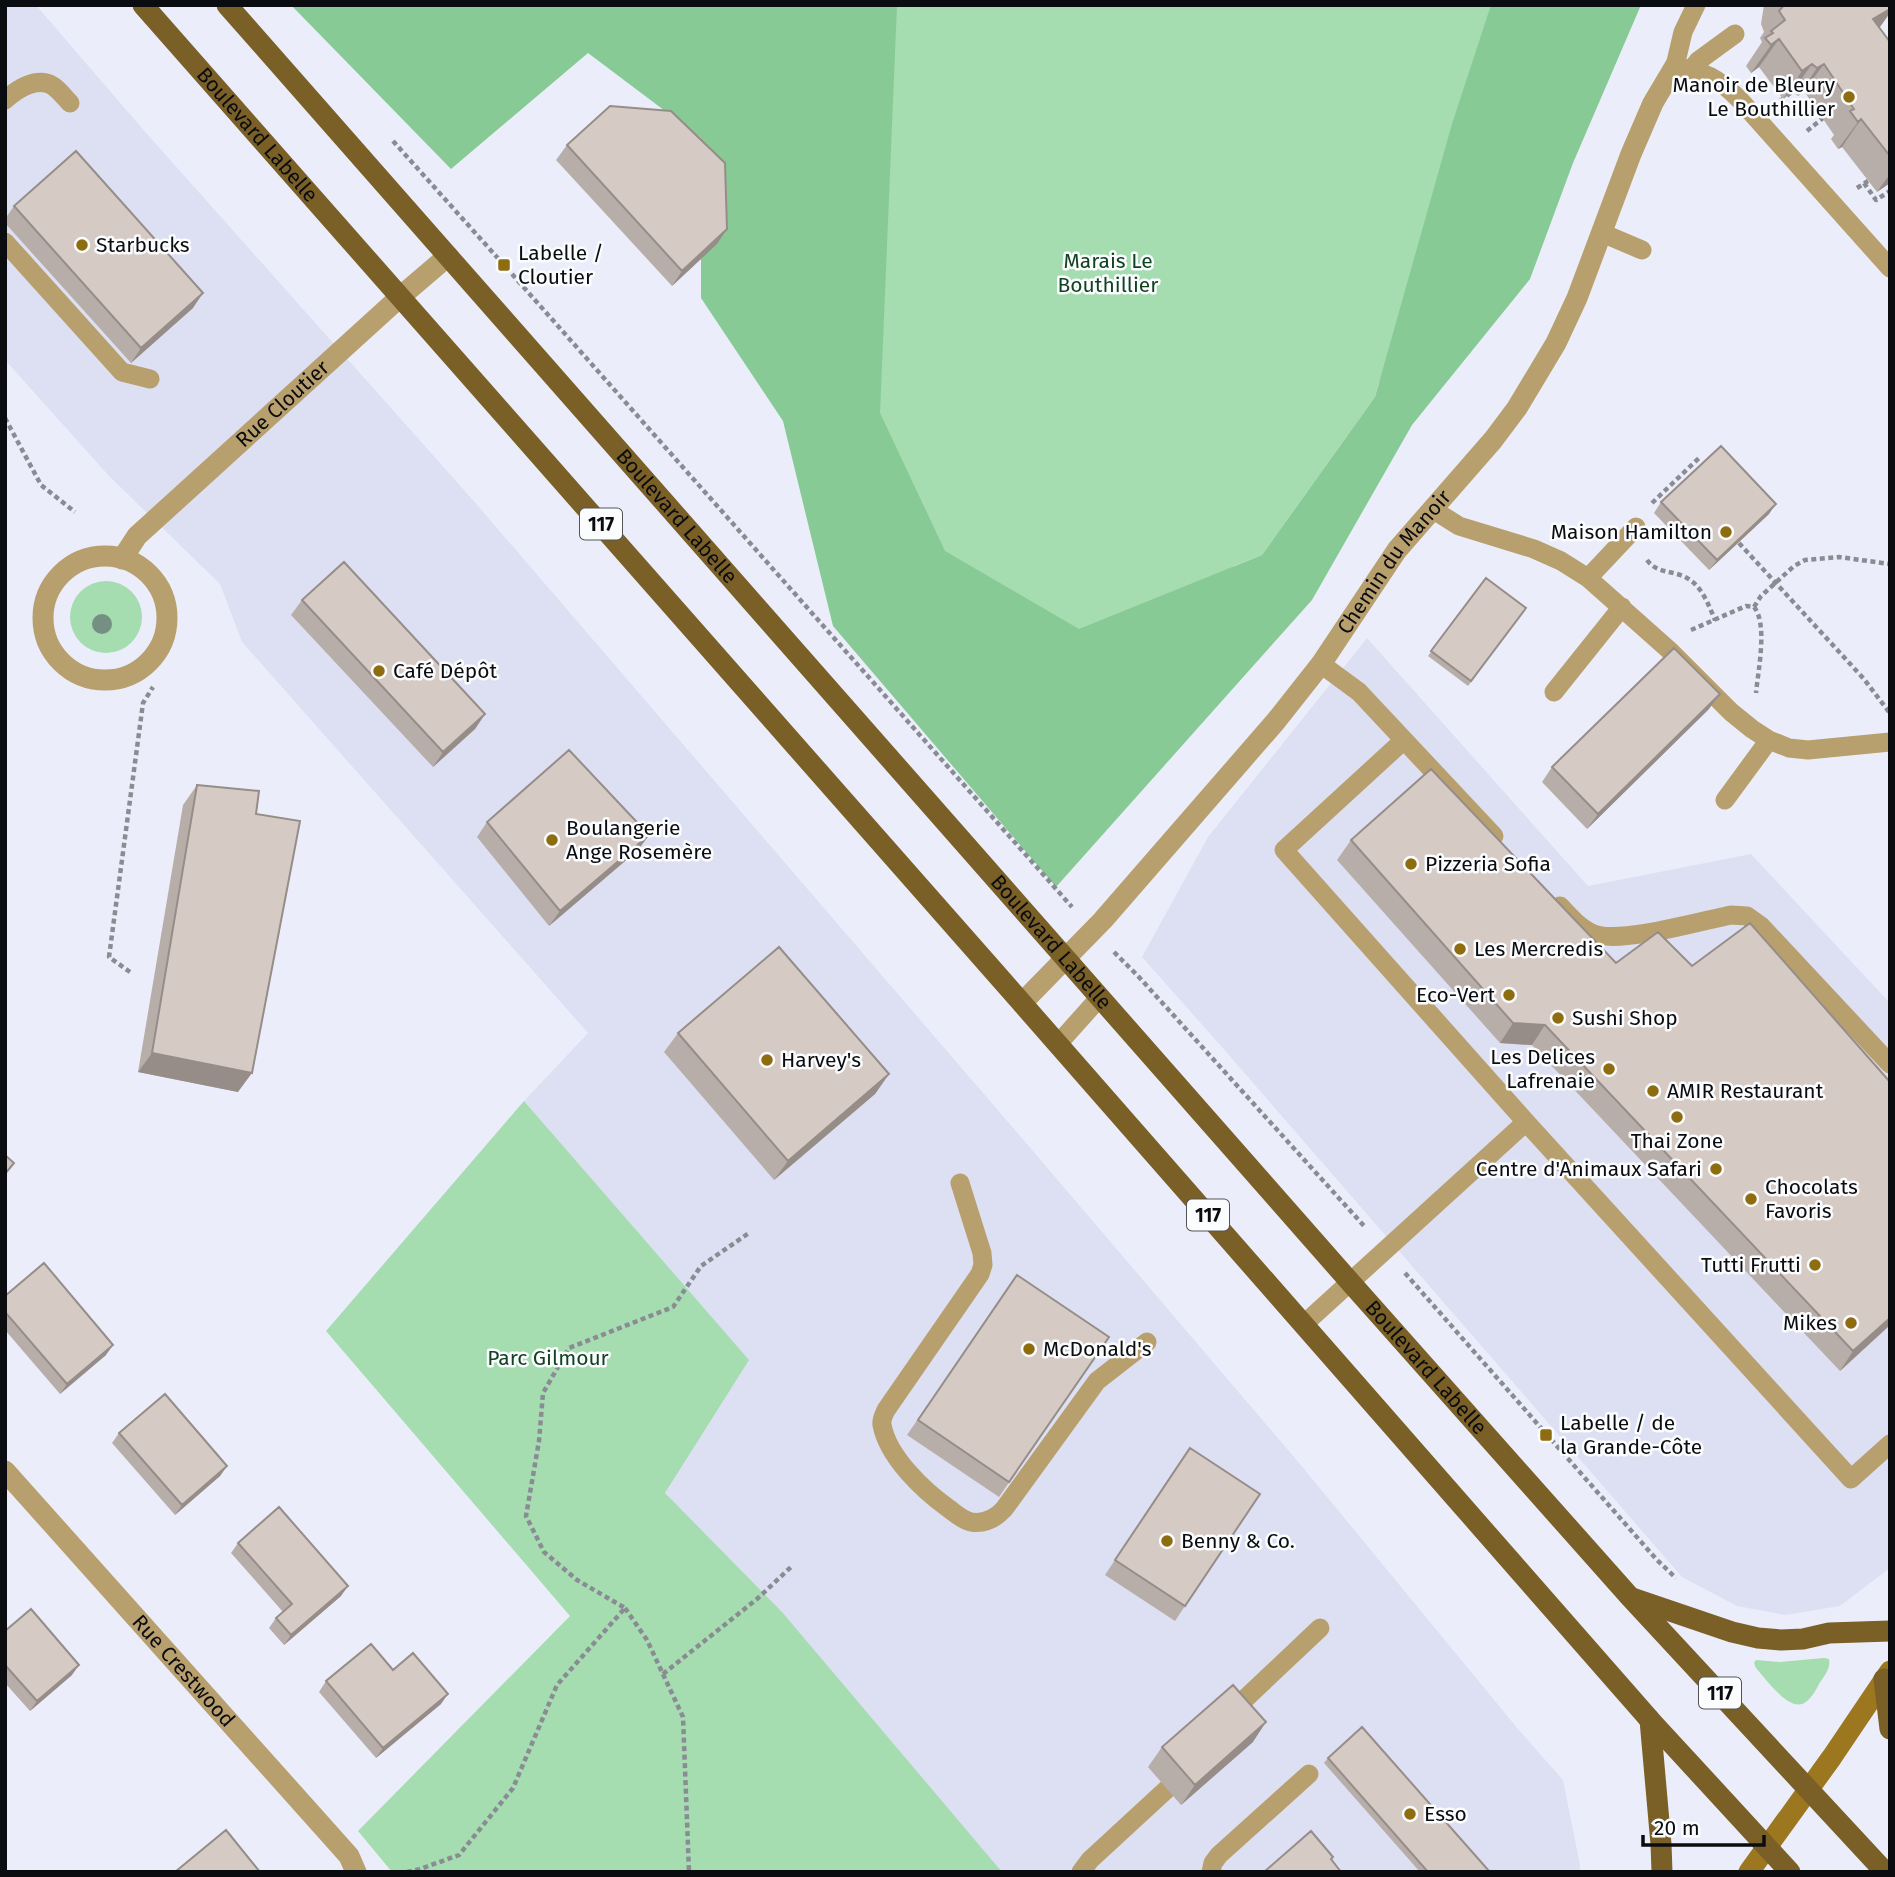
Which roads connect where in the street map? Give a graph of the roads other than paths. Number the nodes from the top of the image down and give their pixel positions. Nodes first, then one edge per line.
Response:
1 (143, 5) edge
2 (227, 5) edge
3 (1696, 5) edge
4 (1735, 34) dead end
5 (1683, 67) junction
6 (5, 100) edge
7 (70, 103) dead end
8 (1602, 233) junction
9 (5, 242) edge
10 (1642, 250) dead end
11 (448, 256) junction
12 (1890, 268) edge
13 (400, 297) junction
14 (150, 379) dead end
15 (1432, 509) junction
16 (1640, 519) road end
17 (122, 559) junction
18 (1588, 578) junction
19 (1622, 607) junction
20 (1321, 663) junction
21 (1554, 692) dead end
22 (1404, 740) junction
23 (1769, 740) junction
24 (1890, 741) edge
25 (1725, 800) dead end
26 (1509, 852) edge
27 (1547, 893) edge
28 (1066, 958) junction
29 (1100, 997) junction
30 (1022, 1003) junction
31 (1058, 1044) junction
32 (1890, 1064) edge
33 (1526, 1122) junction
34 (960, 1182) dead end
35 (1351, 1283) junction
36 (1303, 1325) junction
37 (1147, 1342) dead end
38 (1890, 1444) edge
39 (5, 1471) edge
40 (1630, 1597) junction
41 (1320, 1628) dead end
42 (1890, 1631) edge
43 (1887, 1675) edge
44 (1228, 1715) edge
45 (1650, 1720) junction
46 (1890, 1730) edge
47 (1309, 1774) dead end
48 (1167, 1789) edge
49 (1808, 1790) junction
50 (1766, 1847) junction
51 (356, 1872) edge
52 (1080, 1872) edge
53 (1211, 1872) edge
54 (1662, 1872) edge
55 (1749, 1872) edge
56 (1790, 1872) edge
57 (1885, 1872) edge

1 - 13 main road, Boulevard Labelle / 117
2 - 11 main road, Boulevard Labelle / 117
3 - 5 lane
4 - 5 lane
5 - 8 street, Chemin du Manoir
5 - 12 lane
6 - 7 lane
8 - 10 lane
8 - 15 street, Chemin du Manoir
9 - 14 lane
11 - 13 street, Rue Cloutier
11 - 28 main road, Boulevard Labelle / 117
13 - 17 street, Rue Cloutier
13 - 30 main road, Boulevard Labelle / 117
15 - 18 lane
15 - 20 street, Chemin du Manoir
16 - 18 lane
17 - 17 street
18 - 19 lane
19 - 21 lane
19 - 23 lane
20 - 22 lane
20 - 28 street, Chemin du Manoir
22 - 26 lane
22 - 33 lane
23 - 24 lane
23 - 25 lane
27 - 32 lane
28 - 29 main road, Boulevard Labelle / 117
28 - 30 street, Chemin du Manoir
29 - 31 lane
29 - 35 main road, Boulevard Labelle / 117
30 - 31 main road, Boulevard Labelle / 117
31 - 36 main road, Boulevard Labelle / 117
33 - 35 lane
33 - 38 lane
34 - 37 lane
35 - 36 lane
35 - 40 main road, Boulevard Labelle / 117
36 - 45 main road, Boulevard Labelle / 117
39 - 51 street, Rue Crestwood
40 - 42 main road
40 - 49 main road, Boulevard Labelle / 117
41 - 44 lane
43 - 46 main road
43 - 49 main road
45 - 50 main road, Boulevard Labelle / 117
45 - 54 main road
47 - 53 lane
48 - 52 lane
49 - 50 main road
49 - 57 main road, Boulevard Labelle / 117
50 - 55 main road
50 - 56 main road, Boulevard Labelle / 117

